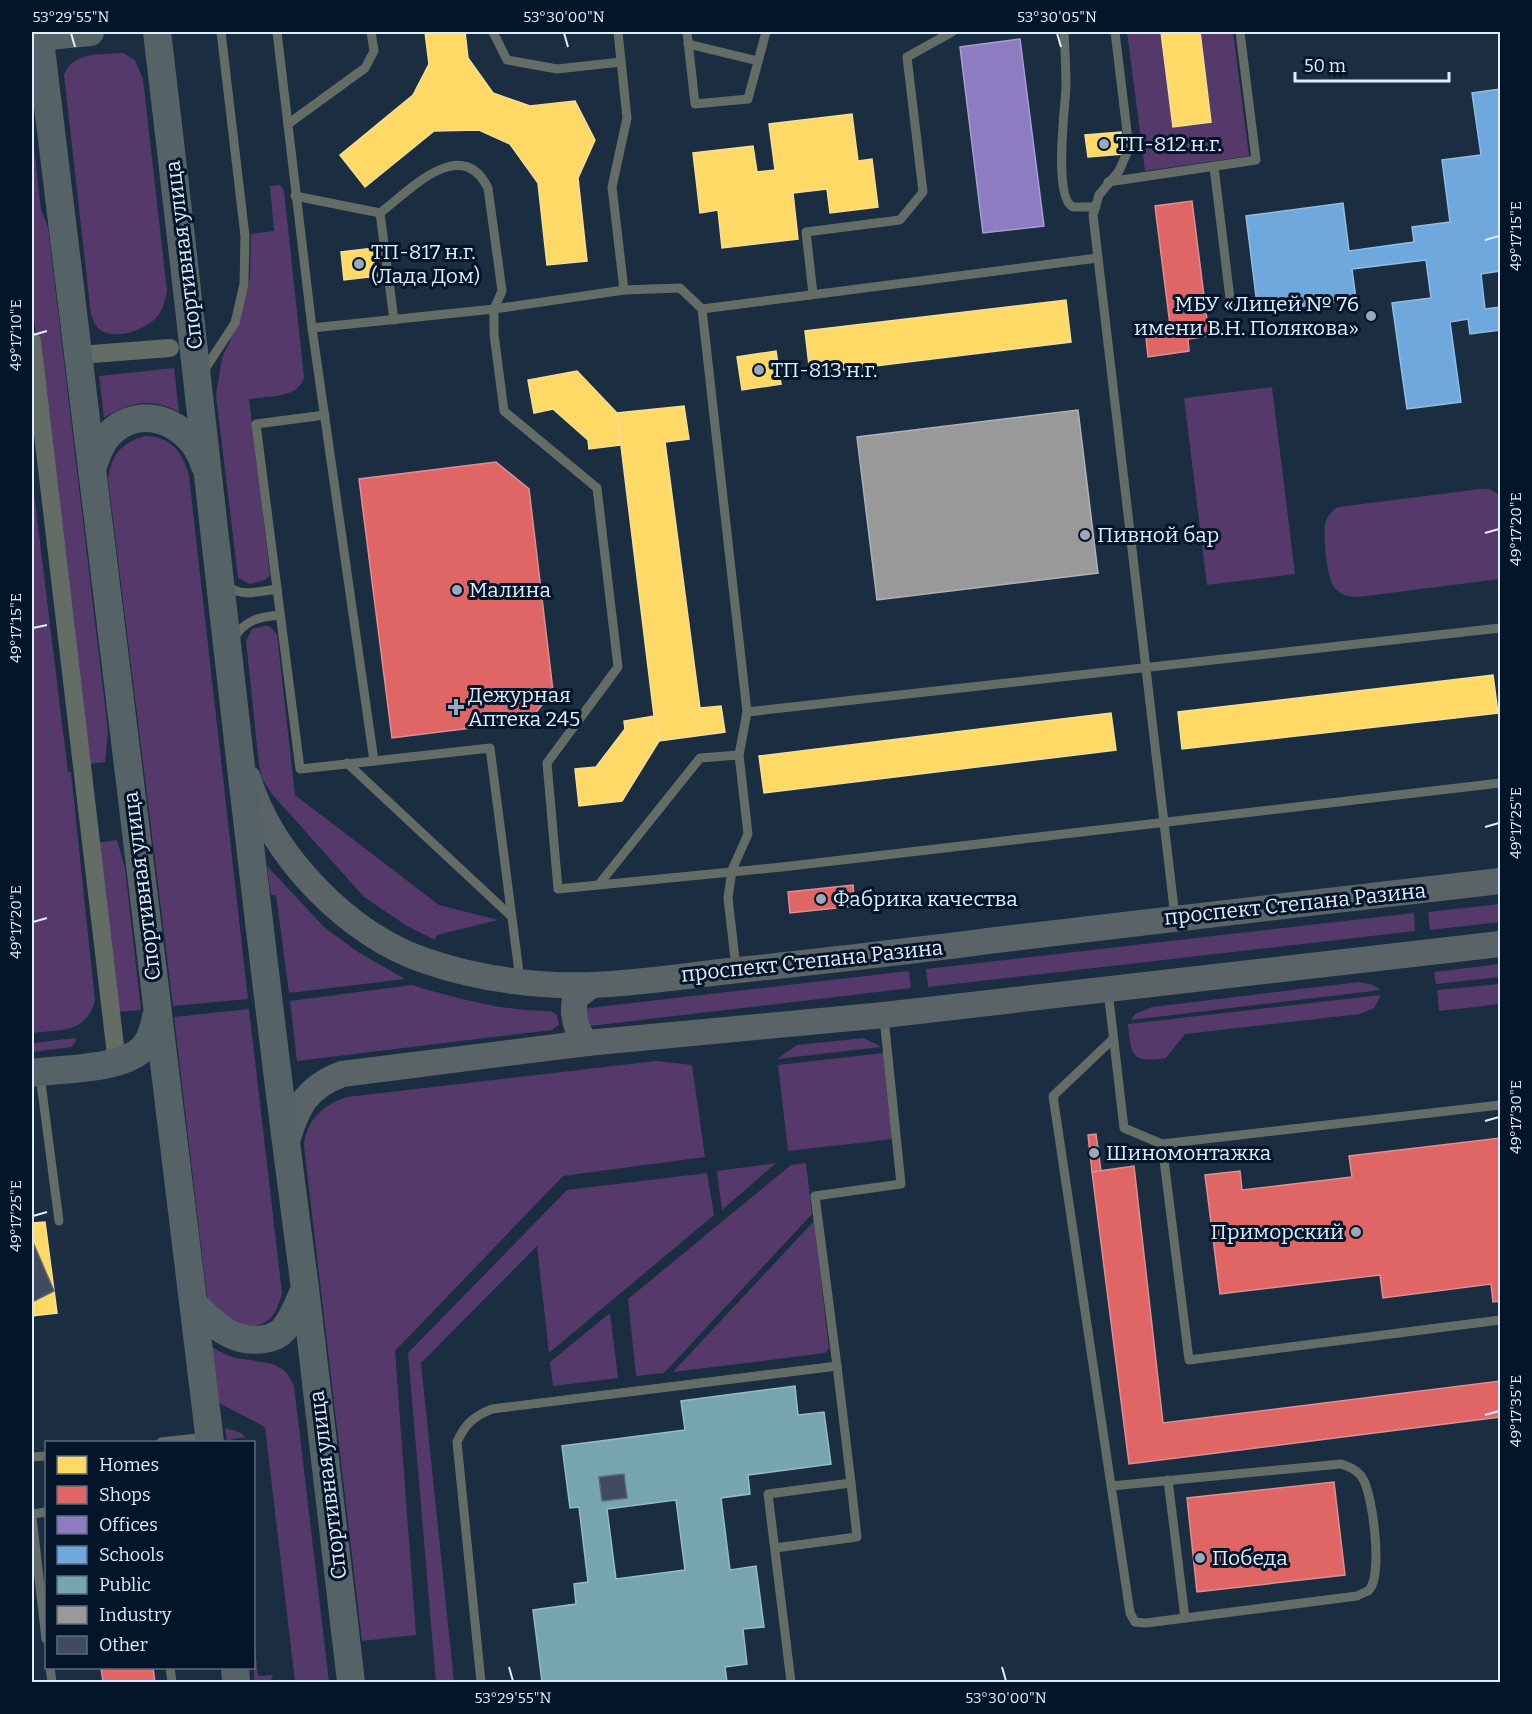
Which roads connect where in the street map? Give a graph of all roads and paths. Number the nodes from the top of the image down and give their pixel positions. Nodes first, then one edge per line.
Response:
1 (90, 32) edge
2 (157, 32) edge
3 (221, 32) edge
4 (278, 32) edge
5 (371, 32) edge
6 (493, 32) edge
7 (618, 32) edge
8 (687, 32) edge
9 (766, 32) edge
10 (952, 32) edge
11 (1064, 32) edge
12 (1115, 32) edge
13 (1240, 32) edge
14 (39, 34) edge
15 (688, 44) junction
16 (758, 61) junction
17 (621, 62) junction
18 (288, 124) junction
19 (1214, 167) junction
20 (1108, 182) junction
21 (295, 196) junction
22 (1096, 207) junction
23 (380, 213) junction
24 (1097, 258) junction
25 (624, 290) junction
26 (813, 294) junction
27 (1231, 307) dead end
28 (494, 309) junction
29 (702, 309) junction
30 (394, 320) junction
31 (312, 328) junction
32 (32, 341) edge
33 (170, 348) dead end
34 (79, 355) junction
35 (198, 379) junction
36 (325, 416) junction
37 (92, 469) junction
38 (208, 478) junction
39 (218, 572) junction
40 (277, 590) junction
41 (279, 615) junction
42 (1500, 628) edge
43 (227, 654) junction
44 (1146, 670) junction
45 (747, 712) junction
46 (237, 740) junction
47 (740, 755) junction
48 (374, 760) junction
49 (347, 763) junction
50 (1500, 783) edge
51 (1164, 822) junction
52 (732, 870) junction
53 (1500, 880) edge
54 (600, 883) junction
55 (511, 916) junction
56 (1175, 917) junction
57 (1500, 944) edge
58 (736, 970) junction
59 (520, 982) junction
60 (592, 986) junction
61 (1107, 989) junction
62 (157, 1014) junction
63 (884, 1015) junction
64 (1113, 1039) junction
65 (587, 1044) junction
66 (117, 1063) junction
67 (35, 1072) edge
68 (1500, 1106) edge
69 (167, 1108) junction
70 (1162, 1144) junction
71 (286, 1145) junction
72 (59, 1221) dead end
73 (305, 1288) junction
74 (194, 1304) junction
75 (1500, 1320) edge
76 (837, 1366) junction
77 (209, 1440) edge
78 (193, 1441) edge
79 (1168, 1480) junction
80 (851, 1483) junction
81 (1111, 1486) junction
82 (32, 1515) edge
83 (775, 1548) junction
84 (42, 1562) edge
85 (1185, 1618) junction
86 (45, 1620) edge
87 (351, 1683) edge
88 (481, 1683) edge
89 (791, 1683) edge

1 - 14 main road
2 - 35 main road, Спортивная улица
3 - 35 lane
4 - 18 lane
5 - 18 lane
6 - 17 lane
7 - 17 lane
8 - 15 lane
9 - 16 lane
10 - 26 lane
11 - 22 lane
12 - 20 lane
13 - 19 lane
14 - 34 main road, Спортивная улица
15 - 16 lane
15 - 16 lane
17 - 25 lane
18 - 21 lane
19 - 20 lane
19 - 27 lane
20 - 22 lane
21 - 23 lane
21 - 31 lane
22 - 24 lane
23 - 28 lane
23 - 30 lane
24 - 26 lane
24 - 44 lane
25 - 28 lane
25 - 29 lane
26 - 29 lane
28 - 30 lane
28 - 54 lane
29 - 45 lane
30 - 31 lane
31 - 36 lane
32 - 66 street
33 - 34 street
34 - 37 main road, Спортивная улица
35 - 38 main road, Спортивная улица
36 - 40 lane
36 - 48 lane
37 - 38 main road, Спортивная улица
37 - 62 main road, Спортивная улица
38 - 39 main road, Спортивная улица
39 - 40 lane
39 - 43 main road, Спортивная улица
40 - 41 lane
41 - 43 lane
41 - 49 lane
42 - 44 lane
43 - 46 main road, Спортивная улица
44 - 45 lane
44 - 51 lane
45 - 47 lane
46 - 59 main road, проспект Степана Разина
46 - 71 main road, Спортивная улица
47 - 52 lane
47 - 54 lane
48 - 49 lane
48 - 55 lane
49 - 55 lane
50 - 51 lane
51 - 52 lane
51 - 56 lane
52 - 54 lane
52 - 58 lane
53 - 56 main road, проспект Степана Разина
55 - 59 lane
56 - 58 main road, проспект Степана Разина
57 - 61 main road
58 - 60 main road, проспект Степана Разина
59 - 60 main road, проспект Степана Разина
60 - 65 main road
61 - 63 main road
61 - 64 lane
62 - 66 main road
62 - 69 main road, Спортивная улица
63 - 65 main road
63 - 76 lane
64 - 70 lane
64 - 81 lane
65 - 71 main road
66 - 67 main road
66 - 69 main road
67 - 72 lane
68 - 70 lane
69 - 74 main road, Спортивная улица
70 - 75 lane
71 - 73 main road, Спортивная улица
73 - 74 main road
73 - 87 main road, Спортивная улица
74 - 77 main road, Спортивная улица
76 - 80 lane
76 - 88 lane
77 - 78 lane
79 - 81 lane
79 - 85 lane
79 - 85 lane
80 - 83 lane
80 - 83 lane
81 - 85 lane
82 - 84 lane
83 - 89 lane
84 - 86 lane

